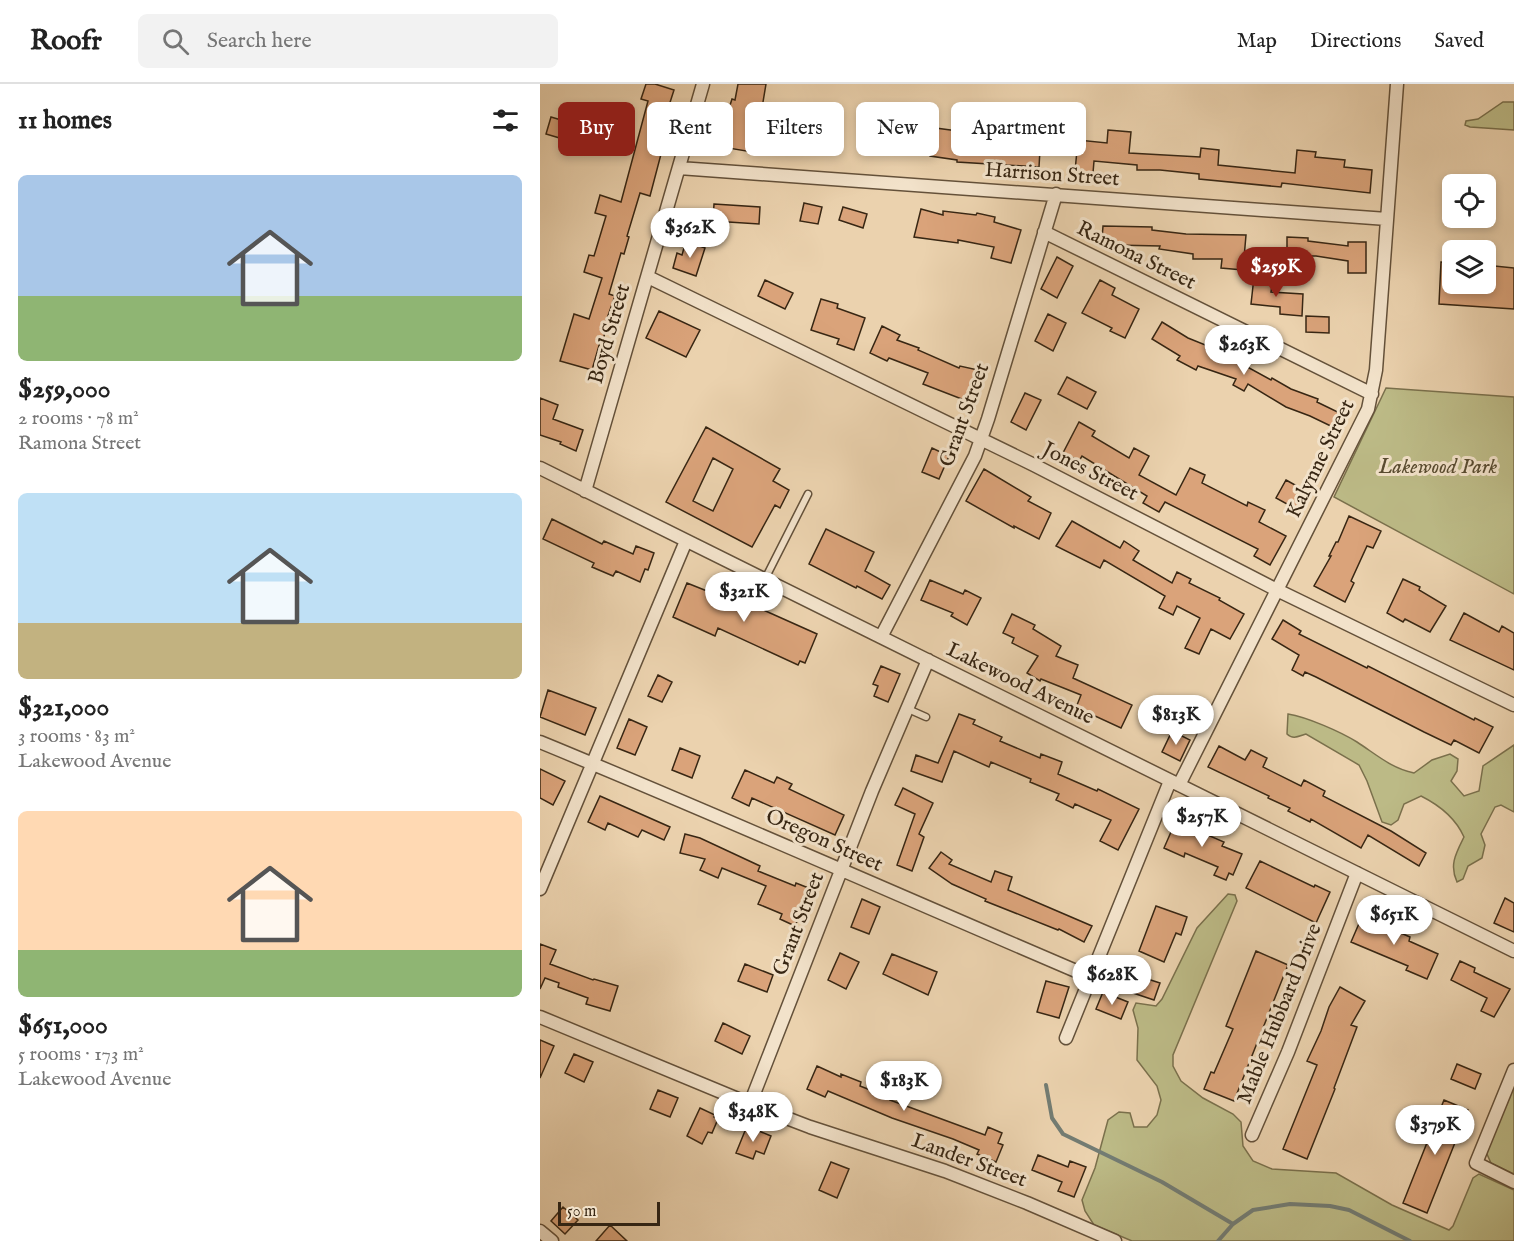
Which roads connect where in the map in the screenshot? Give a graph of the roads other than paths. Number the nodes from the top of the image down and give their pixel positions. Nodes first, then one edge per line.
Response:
1 (703, 84) edge
2 (1397, 84) edge
3 (679, 168) junction
4 (1056, 194) junction
5 (1387, 219) junction
6 (1044, 232) junction
7 (648, 277) junction
8 (1372, 394) junction
9 (981, 440) junction
10 (540, 468) edge
11 (585, 490) junction
12 (808, 494) dead end
13 (686, 541) junction
14 (765, 580) junction
15 (1277, 590) junction
16 (881, 637) junction
17 (928, 660) junction
18 (1514, 705) edge
19 (908, 709) junction
20 (926, 717) dead end
21 (540, 742) edge
22 (591, 764) junction
23 (1174, 783) junction
24 (842, 869) junction
25 (1357, 873) junction
26 (540, 889) edge
27 (1514, 951) edge
28 (1090, 977) junction
29 (540, 1017) edge
30 (1066, 1038) dead end
31 (1514, 1070) edge
32 (750, 1104) junction
33 (1252, 1135) dead end
34 (1514, 1182) edge
35 (540, 1231) edge
36 (552, 1241) edge
37 (1115, 1241) edge

1 - 3 street, Boyd Street
2 - 5 street, Kalynne Street
3 - 4 street, Harrison Street
3 - 7 street, Boyd Street
4 - 5 street, Harrison Street
4 - 6 street, Grant Street
5 - 8 street, Kalynne Street
6 - 8 street, Ramona Street
6 - 9 street, Grant Street
7 - 9 street, Jones Street
7 - 11 street, Boyd Street
8 - 15 street, Kalynne Street
9 - 15 street, Jones Street
9 - 16 street, Grant Street
10 - 11 street, Lakewood Avenue
11 - 13 street, Lakewood Avenue
12 - 14 lane
13 - 14 street, Lakewood Avenue
13 - 22 street
14 - 16 street, Lakewood Avenue
15 - 18 street, Jones Street
15 - 23 street, Kalynne Street
16 - 17 street, Lakewood Avenue
17 - 19 street, Grant Street
17 - 23 street, Lakewood Avenue
19 - 20 lane
19 - 24 street, Grant Street
21 - 22 street, Oregon Street
22 - 24 street, Oregon Street
22 - 26 street
23 - 25 street, Lakewood Avenue
23 - 28 street, Kalynne Street
24 - 28 street, Oregon Street
24 - 32 street, Grant Street
25 - 27 street, Lakewood Avenue
25 - 33 street, Mable Hubbard Drive
28 - 30 street, Kalynne Street
29 - 32 street, Lander Street
31 - 34 street
32 - 37 street, Lander Street
35 - 36 street

